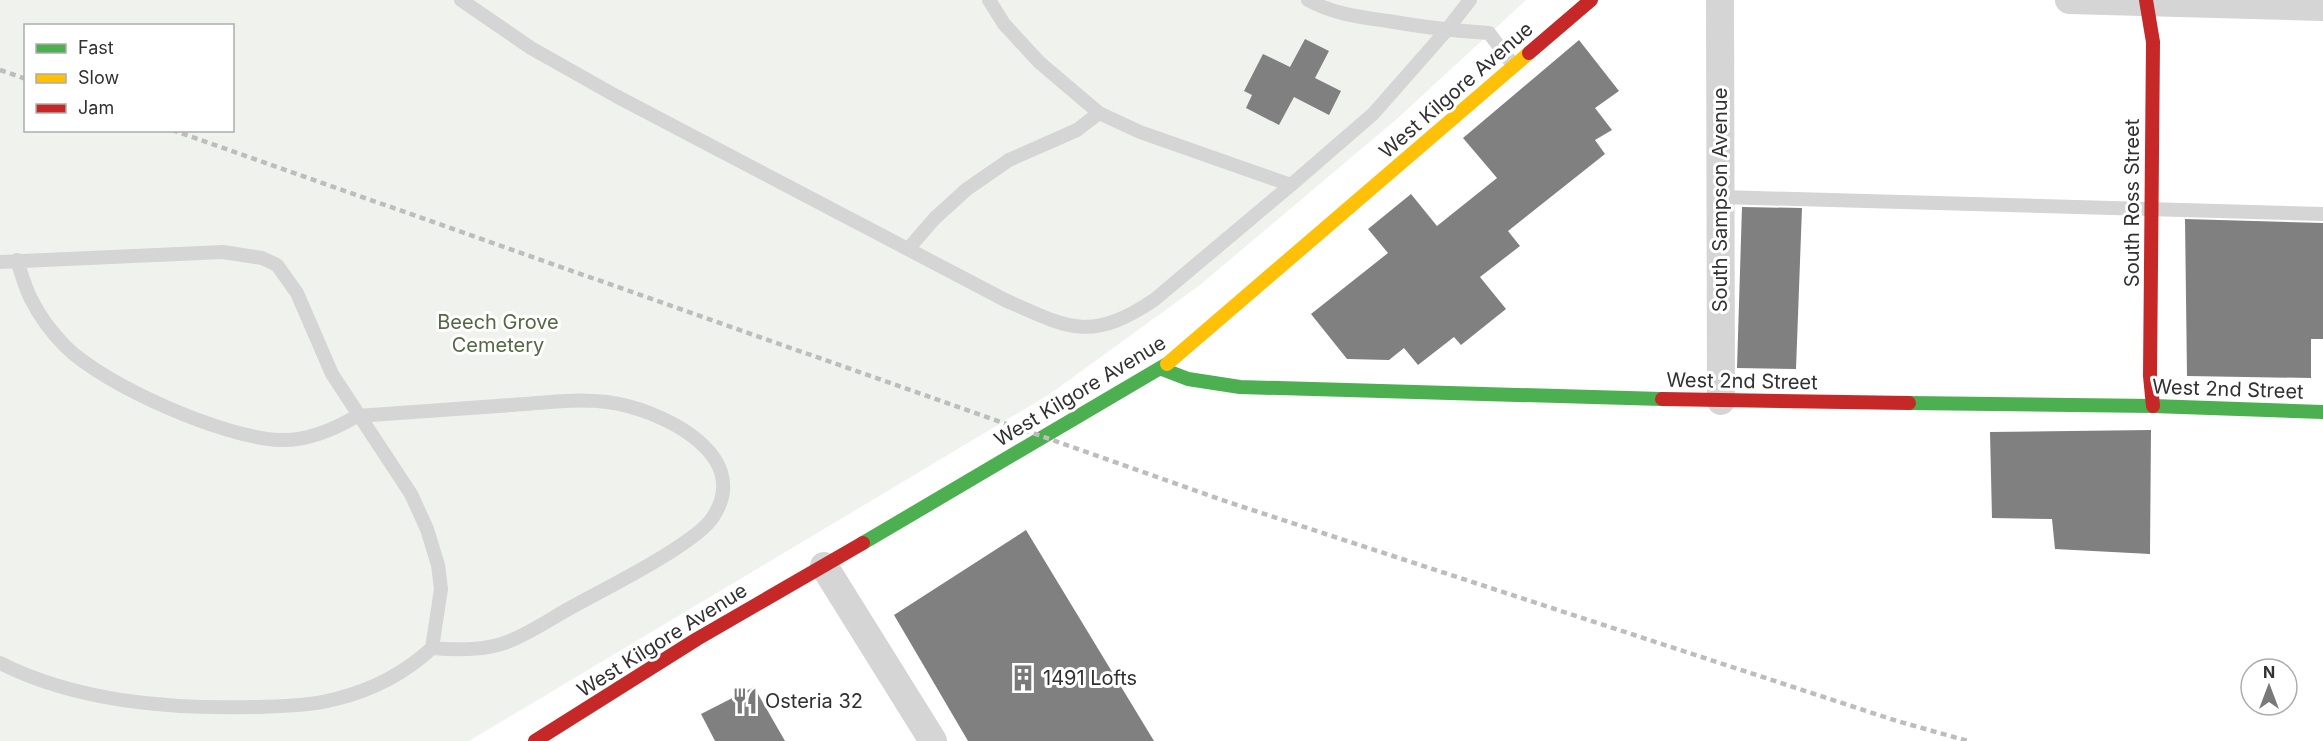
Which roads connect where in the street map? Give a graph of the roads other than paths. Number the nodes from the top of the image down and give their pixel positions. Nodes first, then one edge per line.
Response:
1 (461, 0) edge
2 (989, 0) edge
3 (1308, 0) edge
4 (1470, 0) edge
5 (1591, 0) edge
6 (1719, 0) edge
7 (2069, 0) edge
8 (2146, 1) edge
9 (2323, 7) edge
10 (1446, 31) junction
11 (1514, 66) junction
12 (1099, 113) junction
13 (1291, 185) junction
14 (1720, 197) junction
15 (2151, 209) junction
16 (2323, 214) edge
17 (909, 248) junction
18 (17, 261) junction
19 (0, 262) edge
20 (1162, 369) junction
21 (1720, 401) junction
22 (2153, 406) junction
23 (2323, 412) edge
24 (357, 416) junction
25 (824, 566) junction
26 (432, 648) junction
27 (0, 663) edge
28 (535, 741) edge
29 (933, 741) edge

1 - 17 lane
2 - 12 lane
3 - 10 lane
4 - 10 lane
5 - 11 street, West Kilgore Avenue
6 - 14 street, South Sampson Avenue
7 - 8 street
8 - 9 street
8 - 15 street, South Ross Street
10 - 11 lane
10 - 13 lane
11 - 20 street, West Kilgore Avenue
12 - 13 lane
12 - 17 lane
13 - 17 lane
14 - 15 lane
14 - 21 street, South Sampson Avenue
15 - 16 lane
15 - 22 street, South Ross Street
18 - 19 lane
18 - 24 lane
18 - 24 lane
20 - 21 street, West 2nd Street
20 - 25 street, West Kilgore Avenue
21 - 22 street, West 2nd Street
22 - 23 street, West 2nd Street
24 - 26 lane
24 - 26 lane
25 - 28 street, West Kilgore Avenue
25 - 29 street
26 - 27 lane

